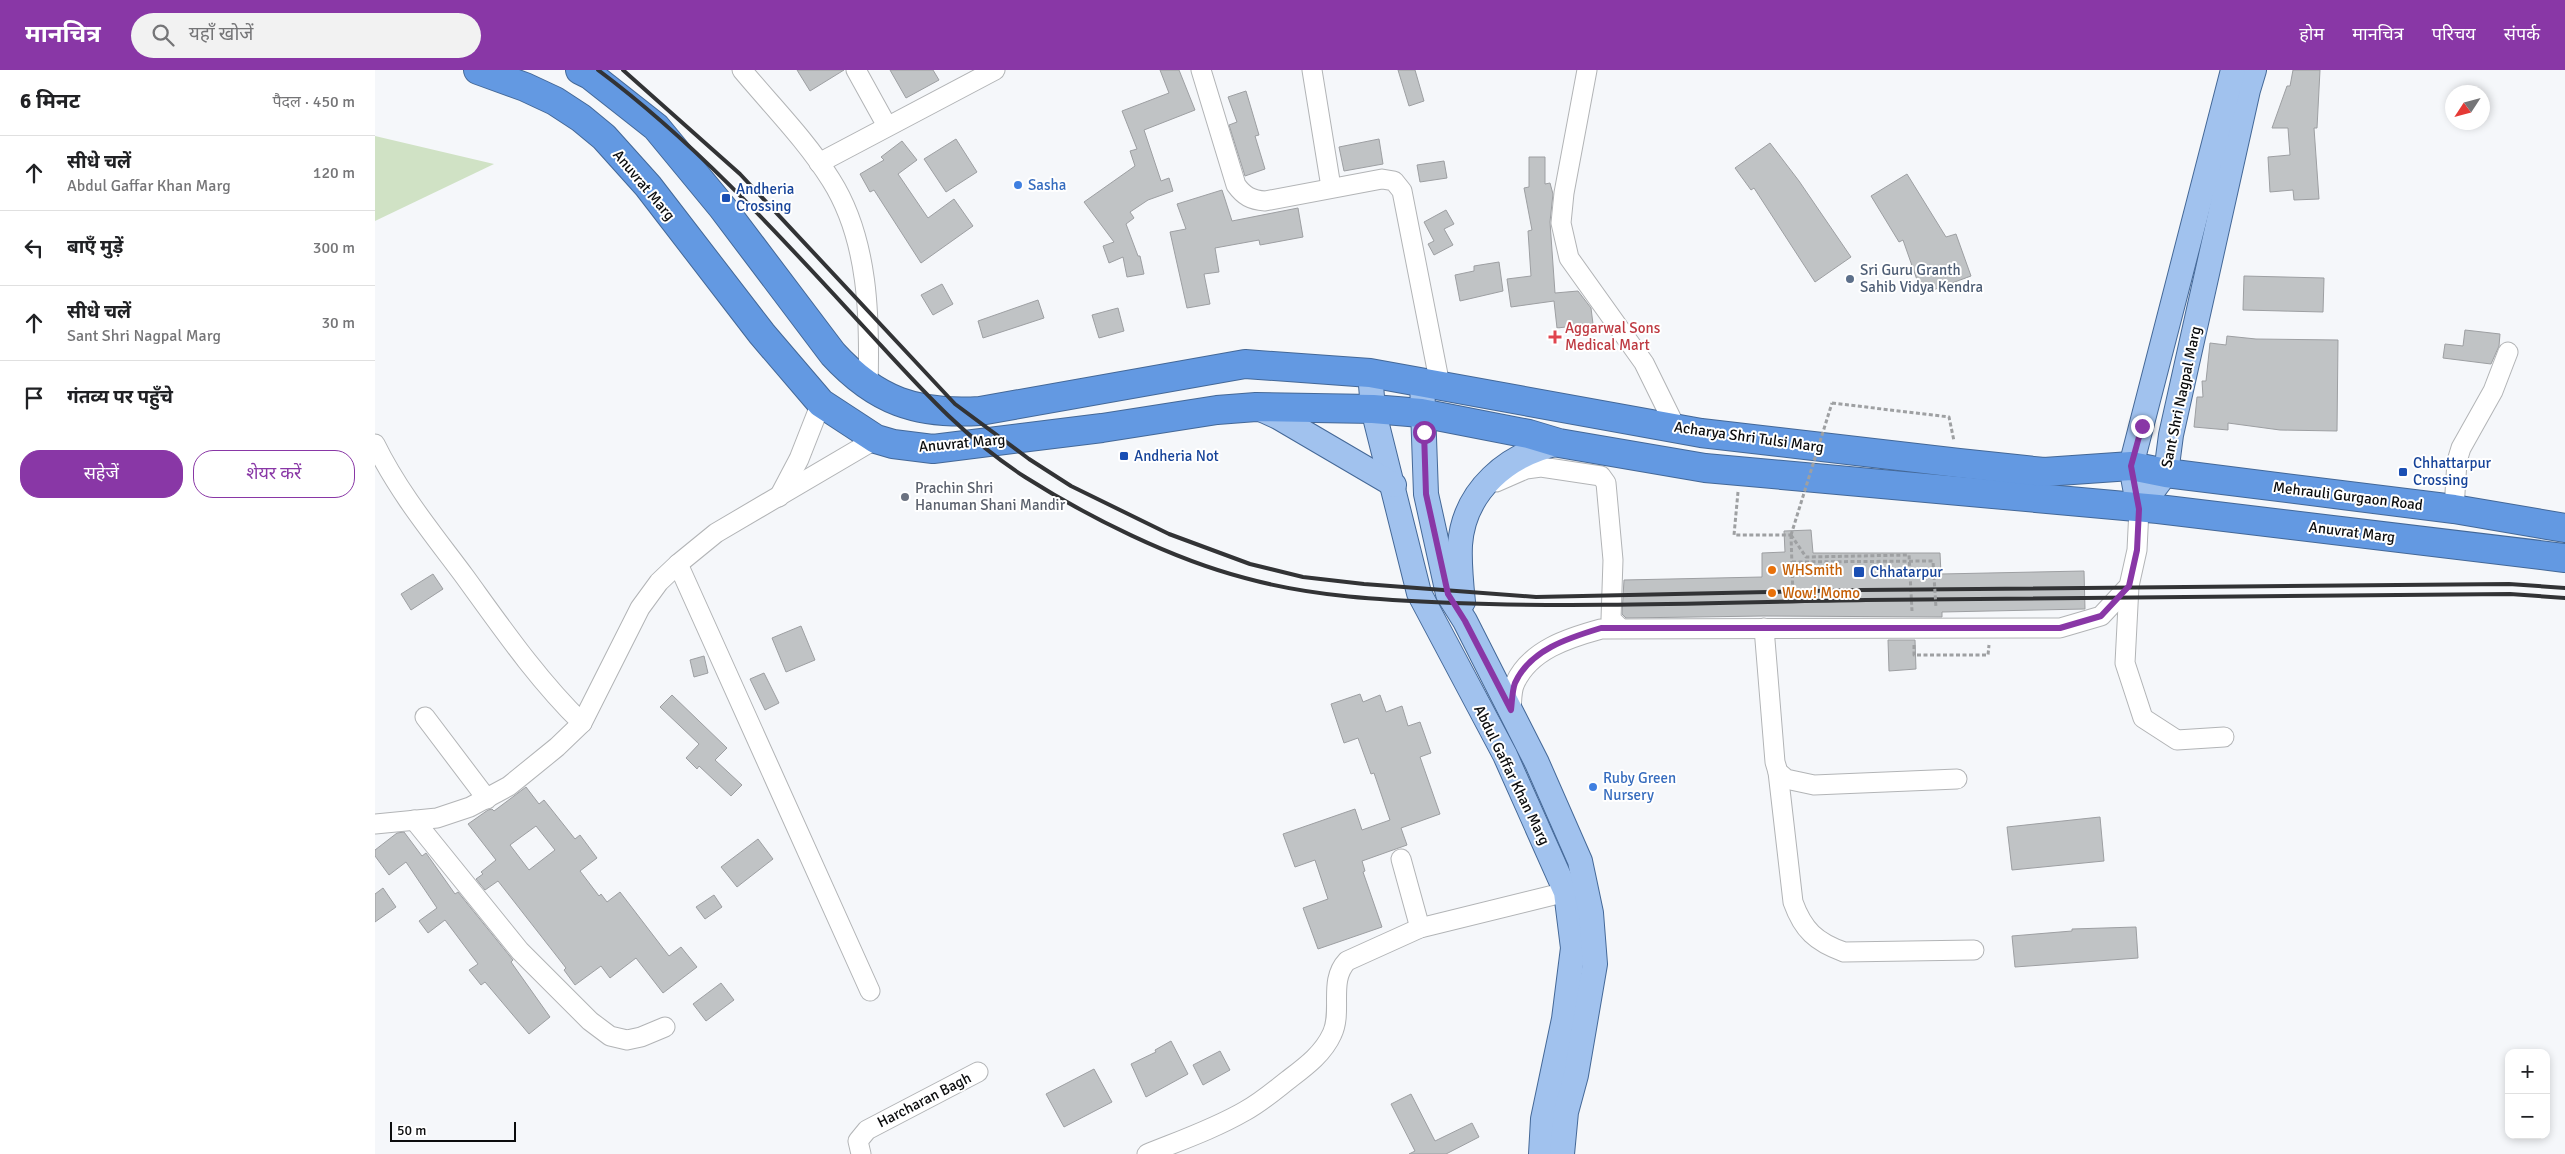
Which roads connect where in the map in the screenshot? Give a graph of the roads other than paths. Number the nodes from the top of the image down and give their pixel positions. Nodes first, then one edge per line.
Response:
1 (478, 70) edge
2 (580, 70) edge
3 (742, 70) edge
4 (856, 70) edge
5 (995, 70) edge
6 (1201, 70) edge
7 (1312, 70) edge
8 (1587, 70) edge
9 (2233, 70) edge
10 (2254, 70) edge
11 (887, 126) junction
12 (819, 163) junction
13 (1331, 188) junction
14 (2508, 352) dead end
15 (1371, 372) junction
16 (1431, 383) junction
17 (868, 387) junction
18 (821, 403) junction
19 (1256, 407) junction
20 (1373, 409) junction
21 (1421, 413) junction
22 (1676, 428) junction
23 (875, 439) junction
24 (1559, 443) junction
25 (375, 444) edge
26 (2131, 466) junction
27 (2166, 473) junction
28 (1394, 485) junction
29 (1477, 496) junction
30 (778, 498) junction
31 (2139, 509) junction
32 (2454, 509) junction
33 (2565, 528) edge
34 (2565, 558) edge
35 (678, 564) junction
36 (2129, 586) junction
37 (1465, 621) junction
38 (1620, 628) junction
39 (1764, 628) junction
40 (1511, 710) junction
41 (425, 717) dead end
42 (583, 723) junction
43 (2224, 737) dead end
44 (1778, 772) junction
45 (1957, 779) dead end
46 (487, 799) junction
47 (415, 820) junction
48 (375, 824) edge
49 (1401, 859) dead end
50 (1566, 892) junction
51 (1420, 928) junction
52 (1974, 950) dead end
53 (870, 991) dead end
54 (665, 1027) dead end
55 (978, 1072) dead end
56 (861, 1154) edge
57 (1147, 1154) edge
58 (1541, 1154) edge
59 (1562, 1154) edge

1 - 18 highway, Anuvrat Marg
2 - 17 highway, Anuvrat Marg
3 - 12 street
4 - 11 street
5 - 11 street
6 - 13 street
7 - 13 street
8 - 22 street
9 - 26 main road, Sant Shri Nagpal Marg
10 - 27 main road, Sant Shri Nagpal Marg
11 - 12 street
12 - 17 street
13 - 16 street
14 - 32 street
15 - 16 highway, Acharya Shri Tulsi Marg
15 - 17 highway, Anuvrat Marg
15 - 20 main road, Abdul Gaffar Khan Marg
16 - 21 main road, Abdul Gaffar Khan Marg
16 - 22 highway, Acharya Shri Tulsi Marg
18 - 23 highway, Anuvrat Marg
18 - 30 street
19 - 20 highway, Anuvrat Marg
19 - 23 highway, Anuvrat Marg
19 - 28 main road
20 - 21 highway, Anuvrat Marg
20 - 28 main road, Abdul Gaffar Khan Marg
21 - 24 highway, Acharya Shri Tulsi Marg
21 - 37 main road, Abdul Gaffar Khan Marg
22 - 26 highway, Acharya Shri Tulsi Marg
23 - 30 street
24 - 29 main road
24 - 31 highway, Acharya Shri Tulsi Marg
25 - 42 street
26 - 27 highway, Mehrauli Gurgaon Road
26 - 31 main road, Sant Shri Nagpal Marg
27 - 31 main road, Sant Shri Nagpal Marg
27 - 32 highway, Mehrauli Gurgaon Road
28 - 50 main road, Abdul Gaffar Khan Marg
29 - 37 main road
29 - 38 street
30 - 35 street
31 - 34 highway, Anuvrat Marg
31 - 36 street
32 - 33 highway, Mehrauli Gurgaon Road
35 - 42 street
35 - 53 street
36 - 39 street
36 - 43 street
37 - 40 main road, Abdul Gaffar Khan Marg
38 - 39 street
38 - 40 street
39 - 44 street
40 - 59 main road, Abdul Gaffar Khan Marg
41 - 46 street
42 - 46 street
44 - 45 street
44 - 52 street
46 - 47 street
47 - 48 street
47 - 54 street
49 - 51 street
50 - 51 street
50 - 58 main road, Abdul Gaffar Khan Marg
51 - 57 street
55 - 56 street, Harcharan Bagh

